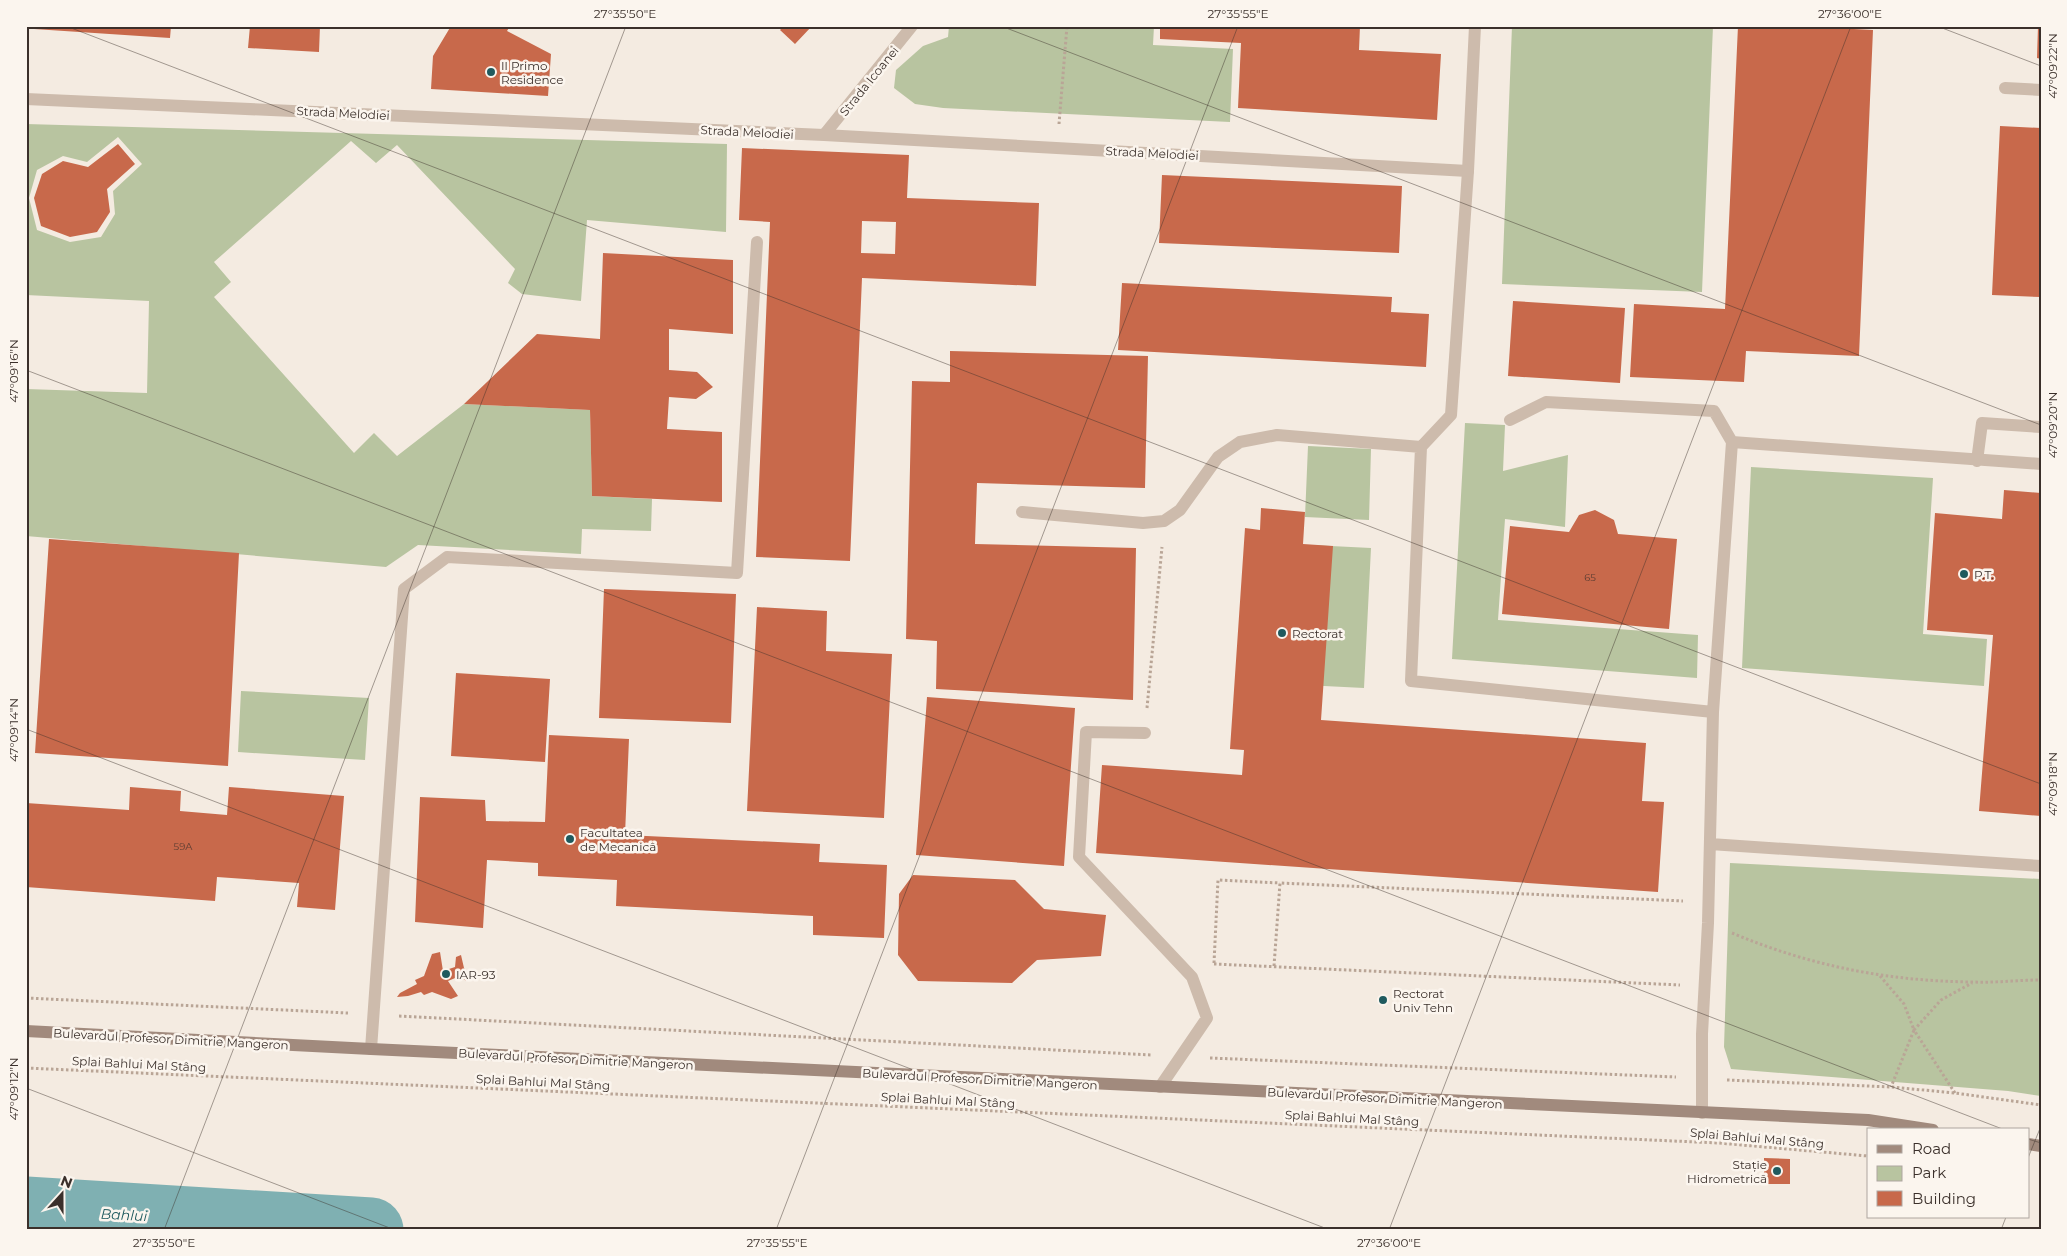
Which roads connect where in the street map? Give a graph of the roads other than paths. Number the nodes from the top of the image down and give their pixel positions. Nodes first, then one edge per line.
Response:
1 (912, 26) edge
2 (1475, 26) edge
3 (2005, 88) dead end
4 (2041, 90) edge
5 (26, 99) edge
6 (824, 135) junction
7 (1468, 172) junction
8 (757, 242) dead end
9 (1510, 420) dead end
10 (2041, 427) edge
11 (1732, 442) junction
12 (1421, 447) junction
13 (1977, 461) junction
14 (2041, 464) edge
15 (1022, 512) dead end
16 (1713, 712) junction
17 (1145, 733) road end
18 (1710, 844) junction
19 (2041, 866) edge
20 (26, 1031) edge
21 (371, 1050) junction
22 (1160, 1087) junction
23 (1702, 1113) junction
24 (1921, 1128) edge

1 - 6 street, Strada Icoanei
2 - 7 street
3 - 4 street
5 - 6 street, Strada Melodiei
6 - 7 street, Strada Melodiei
7 - 12 street
8 - 21 street
9 - 11 street
10 - 13 street
11 - 13 street
11 - 16 street
12 - 15 street
12 - 16 street
13 - 14 street
16 - 18 street
17 - 22 street
18 - 19 street
18 - 23 street
20 - 21 main road, Bulevardul Profesor Dimitrie Mangeron
21 - 22 main road, Bulevardul Profesor Dimitrie Mangeron
22 - 23 main road, Bulevardul Profesor Dimitrie Mangeron
23 - 24 main road, Bulevardul Profesor Dimitrie Mangeron

